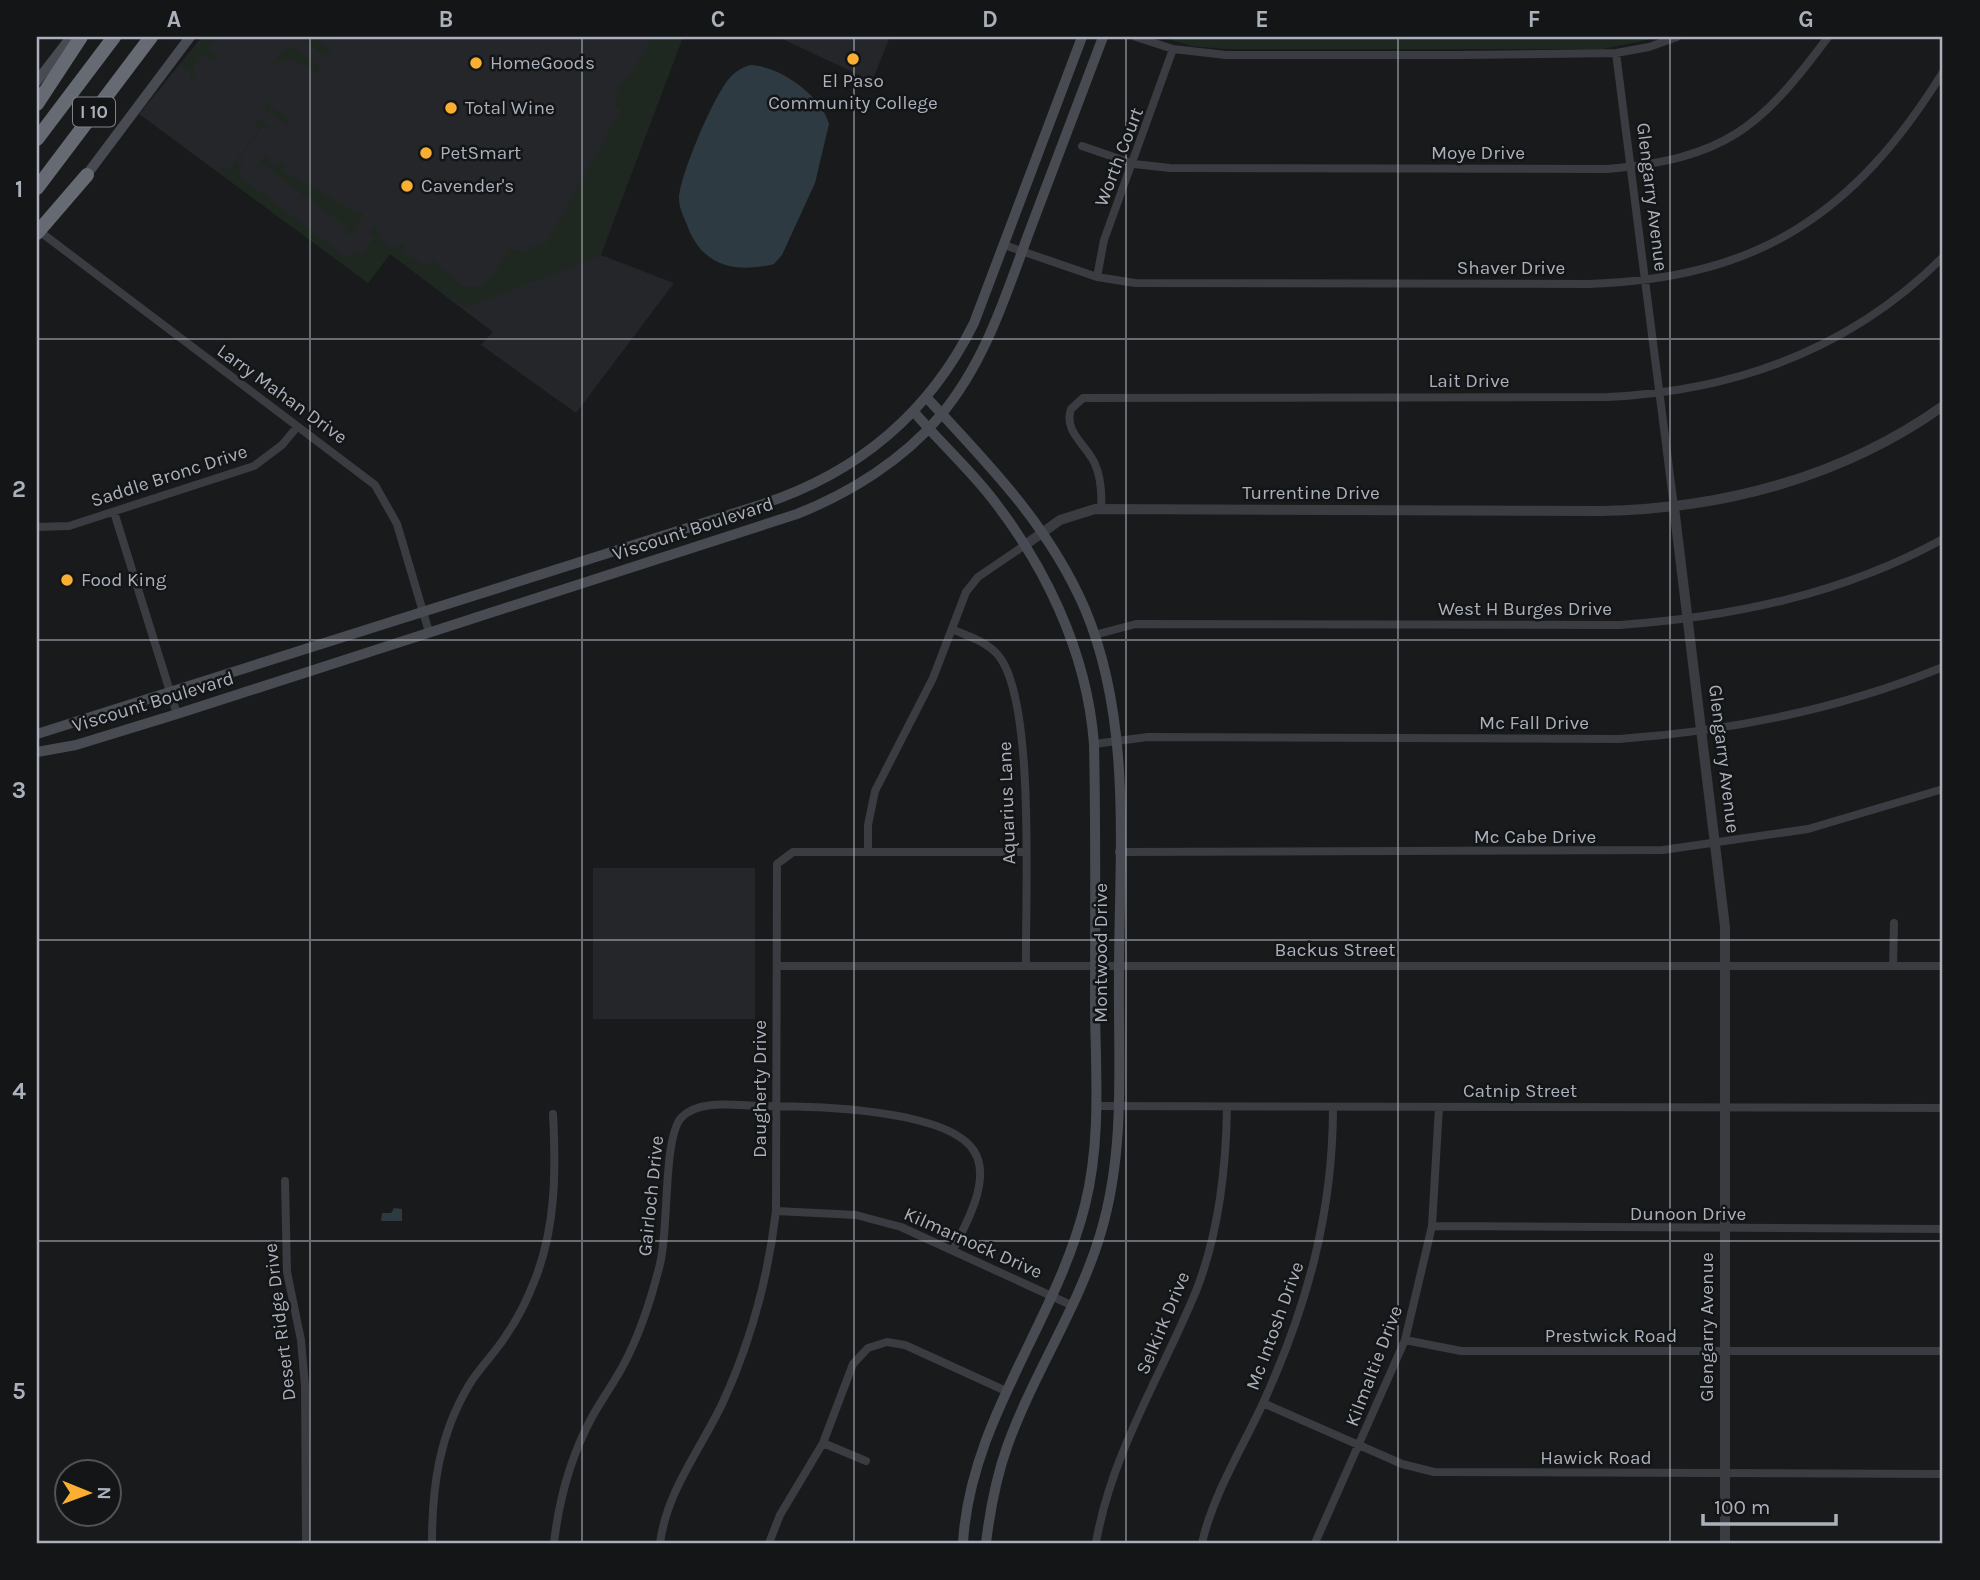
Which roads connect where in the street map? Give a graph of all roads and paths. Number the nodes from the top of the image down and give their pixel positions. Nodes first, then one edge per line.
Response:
1 (71, 37) edge
2 (81, 37) edge
3 (114, 37) edge
4 (151, 37) edge
5 (190, 37) edge
6 (1082, 37) edge
7 (1103, 37) edge
8 (1136, 37) edge
9 (1676, 37) edge
10 (1828, 37) edge
11 (1173, 49) junction
12 (1616, 53) junction
13 (1943, 72) edge
14 (37, 81) edge
15 (37, 104) edge
16 (37, 139) edge
17 (1082, 146) dead end
18 (1134, 164) junction
19 (1630, 167) junction
20 (87, 175) joint
21 (37, 188) edge
22 (39, 236) edge
23 (1004, 245) junction
24 (1022, 253) junction
25 (1943, 257) edge
26 (1097, 277) junction
27 (1645, 281) junction
28 (1660, 393) junction
29 (927, 398) junction
30 (1943, 406) edge
31 (915, 413) junction
32 (942, 414) junction
33 (297, 427) junction
34 (929, 429) junction
35 (760, 505) junction
36 (1674, 507) junction
37 (1101, 509) junction
38 (114, 512) junction
39 (767, 524) junction
40 (37, 527) edge
41 (1043, 530) junction
42 (1943, 539) edge
43 (1026, 545) junction
44 (588, 560) junction
45 (595, 579) junction
46 (423, 612) junction
47 (1689, 619) junction
48 (951, 629) junction
49 (429, 632) junction
50 (1094, 635) junction
51 (1943, 667) edge
52 (171, 691) junction
53 (177, 714) junction
54 (1703, 732) junction
55 (37, 734) edge
56 (1116, 742) junction
57 (1094, 744) junction
58 (37, 752) edge
59 (1943, 789) edge
60 (1718, 844) junction
61 (868, 851) junction
62 (1024, 852) junction
63 (1119, 852) junction
64 (1894, 923) dead end
65 (1026, 965) junction
66 (777, 966) junction
67 (1725, 966) junction
68 (1893, 966) junction
69 (1943, 966) edge
70 (1095, 967) junction
71 (1119, 967) junction
72 (776, 1106) junction
73 (1096, 1106) junction
74 (1119, 1107) junction
75 (1333, 1107) junction
76 (1439, 1107) junction
77 (1227, 1108) junction
78 (1943, 1108) edge
79 (1724, 1109) junction
80 (553, 1114) dead end
81 (285, 1181) dead end
82 (776, 1211) junction
83 (1432, 1226) junction
84 (1943, 1229) edge
85 (1724, 1230) junction
86 (953, 1250) junction
87 (1051, 1296) junction
88 (1071, 1305) junction
89 (1405, 1340) junction
90 (1943, 1351) edge
91 (1725, 1352) junction
92 (1006, 1391) junction
93 (1263, 1403) junction
94 (823, 1443) junction
95 (1360, 1447) junction
96 (866, 1461) dead end
97 (1725, 1474) junction
98 (1943, 1474) edge
99 (306, 1543) edge
100 (432, 1543) edge
101 (554, 1543) edge
102 (660, 1543) edge
103 (769, 1543) edge
104 (963, 1543) edge
105 (986, 1543) edge
106 (1096, 1543) edge
107 (1202, 1543) edge
108 (1315, 1543) edge
109 (1725, 1543) edge

1 - 14 main road
2 - 15 highway
3 - 16 highway, I 10
4 - 21 highway, I 10
5 - 20 main road
6 - 23 main road, Viscount Boulevard
7 - 24 main road, Viscount Boulevard
8 - 11 street
9 - 12 street
10 - 19 street, Moye Drive
11 - 12 street
11 - 18 street, Worth Court
12 - 19 street, Glengarry Avenue
13 - 27 street, Shaver Drive
17 - 18 street, Moye Drive
18 - 19 street, Moye Drive
18 - 26 street, Worth Court
19 - 27 street, Glengarry Avenue
20 - 22 highway
22 - 33 street, Larry Mahan Drive
23 - 24 street, Shaver Drive
23 - 29 main road, Viscount Boulevard
24 - 26 street, Shaver Drive
24 - 32 main road, Viscount Boulevard
25 - 28 street, Lait Drive
26 - 27 street, Shaver Drive
27 - 28 street, Glengarry Avenue
28 - 36 street, Glengarry Avenue
28 - 37 street, Lait Drive
29 - 31 main road, Viscount Boulevard
29 - 32 main road, Montwood Drive
30 - 36 street, Turrentine Drive
31 - 34 main road, Montwood Drive
31 - 35 main road, Viscount Boulevard
32 - 34 main road, Viscount Boulevard
32 - 41 main road, Montwood Drive
33 - 38 street, Saddle Bronc Drive
33 - 46 street, Larry Mahan Drive
34 - 39 main road, Viscount Boulevard
34 - 43 main road, Montwood Drive
35 - 39 main road
35 - 44 main road, Viscount Boulevard
36 - 37 street, Turrentine Drive
36 - 47 street, Glengarry Avenue
37 - 41 street, Turrentine Drive
38 - 40 street, Saddle Bronc Drive
38 - 52 street
39 - 45 main road, Viscount Boulevard
41 - 43 street, Turrentine Drive
41 - 50 main road, Montwood Drive
42 - 47 street, West H Burges Drive
43 - 48 street, Turrentine Drive
43 - 57 main road, Montwood Drive
44 - 45 main road
44 - 46 main road, Viscount Boulevard
45 - 49 main road, Viscount Boulevard
46 - 49 street, Larry Mahan Drive
46 - 52 main road, Viscount Boulevard
47 - 50 street, West H Burges Drive
47 - 54 street, Glengarry Avenue
48 - 61 street, Turrentine Drive
48 - 62 street, Aquarius Lane
49 - 53 main road, Viscount Boulevard
50 - 56 main road, Montwood Drive
51 - 54 street, Mc Fall Drive
52 - 53 street
52 - 55 main road, Viscount Boulevard
53 - 58 main road, Viscount Boulevard
54 - 56 street, Mc Fall Drive
54 - 60 street, Glengarry Avenue
56 - 57 street, Mc Fall Drive
56 - 63 main road, Montwood Drive
57 - 70 main road, Montwood Drive
59 - 60 street, Mc Cabe Drive
60 - 63 street, Mc Cabe Drive
60 - 67 street, Glengarry Avenue
61 - 62 street, Daugherty Drive
61 - 66 street, Daugherty Drive
62 - 65 street, Aquarius Lane
63 - 71 main road, Montwood Drive
64 - 68 street
65 - 66 street, Backus Street
65 - 70 street, Backus Street
66 - 72 street, Daugherty Drive
67 - 68 street, Backus Street
67 - 71 street, Backus Street
67 - 79 street, Glengarry Avenue
68 - 69 street, Backus Street
70 - 71 street, Backus Street
70 - 73 main road, Montwood Drive
71 - 74 main road, Montwood Drive
72 - 82 street, Daugherty Drive
72 - 86 street, Gairloch Drive
72 - 101 street, Gairloch Drive
73 - 74 street, Catnip Street
73 - 87 main road, Montwood Drive
74 - 77 street, Catnip Street
74 - 88 main road, Montwood Drive
75 - 76 street, Catnip Street
75 - 77 street, Catnip Street
75 - 93 street, Mc Intosh Drive
76 - 79 street, Catnip Street
76 - 83 street, Kilmaltie Drive
77 - 106 street, Selkirk Drive
78 - 79 street, Catnip Street
79 - 85 street, Glengarry Avenue
80 - 100 street
81 - 99 street, Desert Ridge Drive
82 - 86 street, Kilmarnock Drive
82 - 102 street, Daugherty Drive
83 - 85 street, Dunoon Drive
83 - 89 street, Kilmaltie Drive
84 - 85 street, Dunoon Drive
85 - 91 street, Glengarry Avenue
86 - 87 street, Kilmarnock Drive
87 - 88 street, Kilmarnock Drive
87 - 92 main road, Montwood Drive
88 - 105 main road, Montwood Drive
89 - 91 street, Prestwick Road
89 - 95 street, Kilmaltie Drive
90 - 91 street, Prestwick Road
91 - 97 street, Glengarry Avenue
92 - 94 street
92 - 104 main road, Montwood Drive
93 - 95 street, Hawick Road
93 - 107 street, Mc Intosh Drive
94 - 96 street
94 - 103 street
95 - 97 street, Hawick Road
95 - 108 street, Kilmaltie Drive
97 - 98 street, Hawick Road
97 - 109 street, Glengarry Avenue

